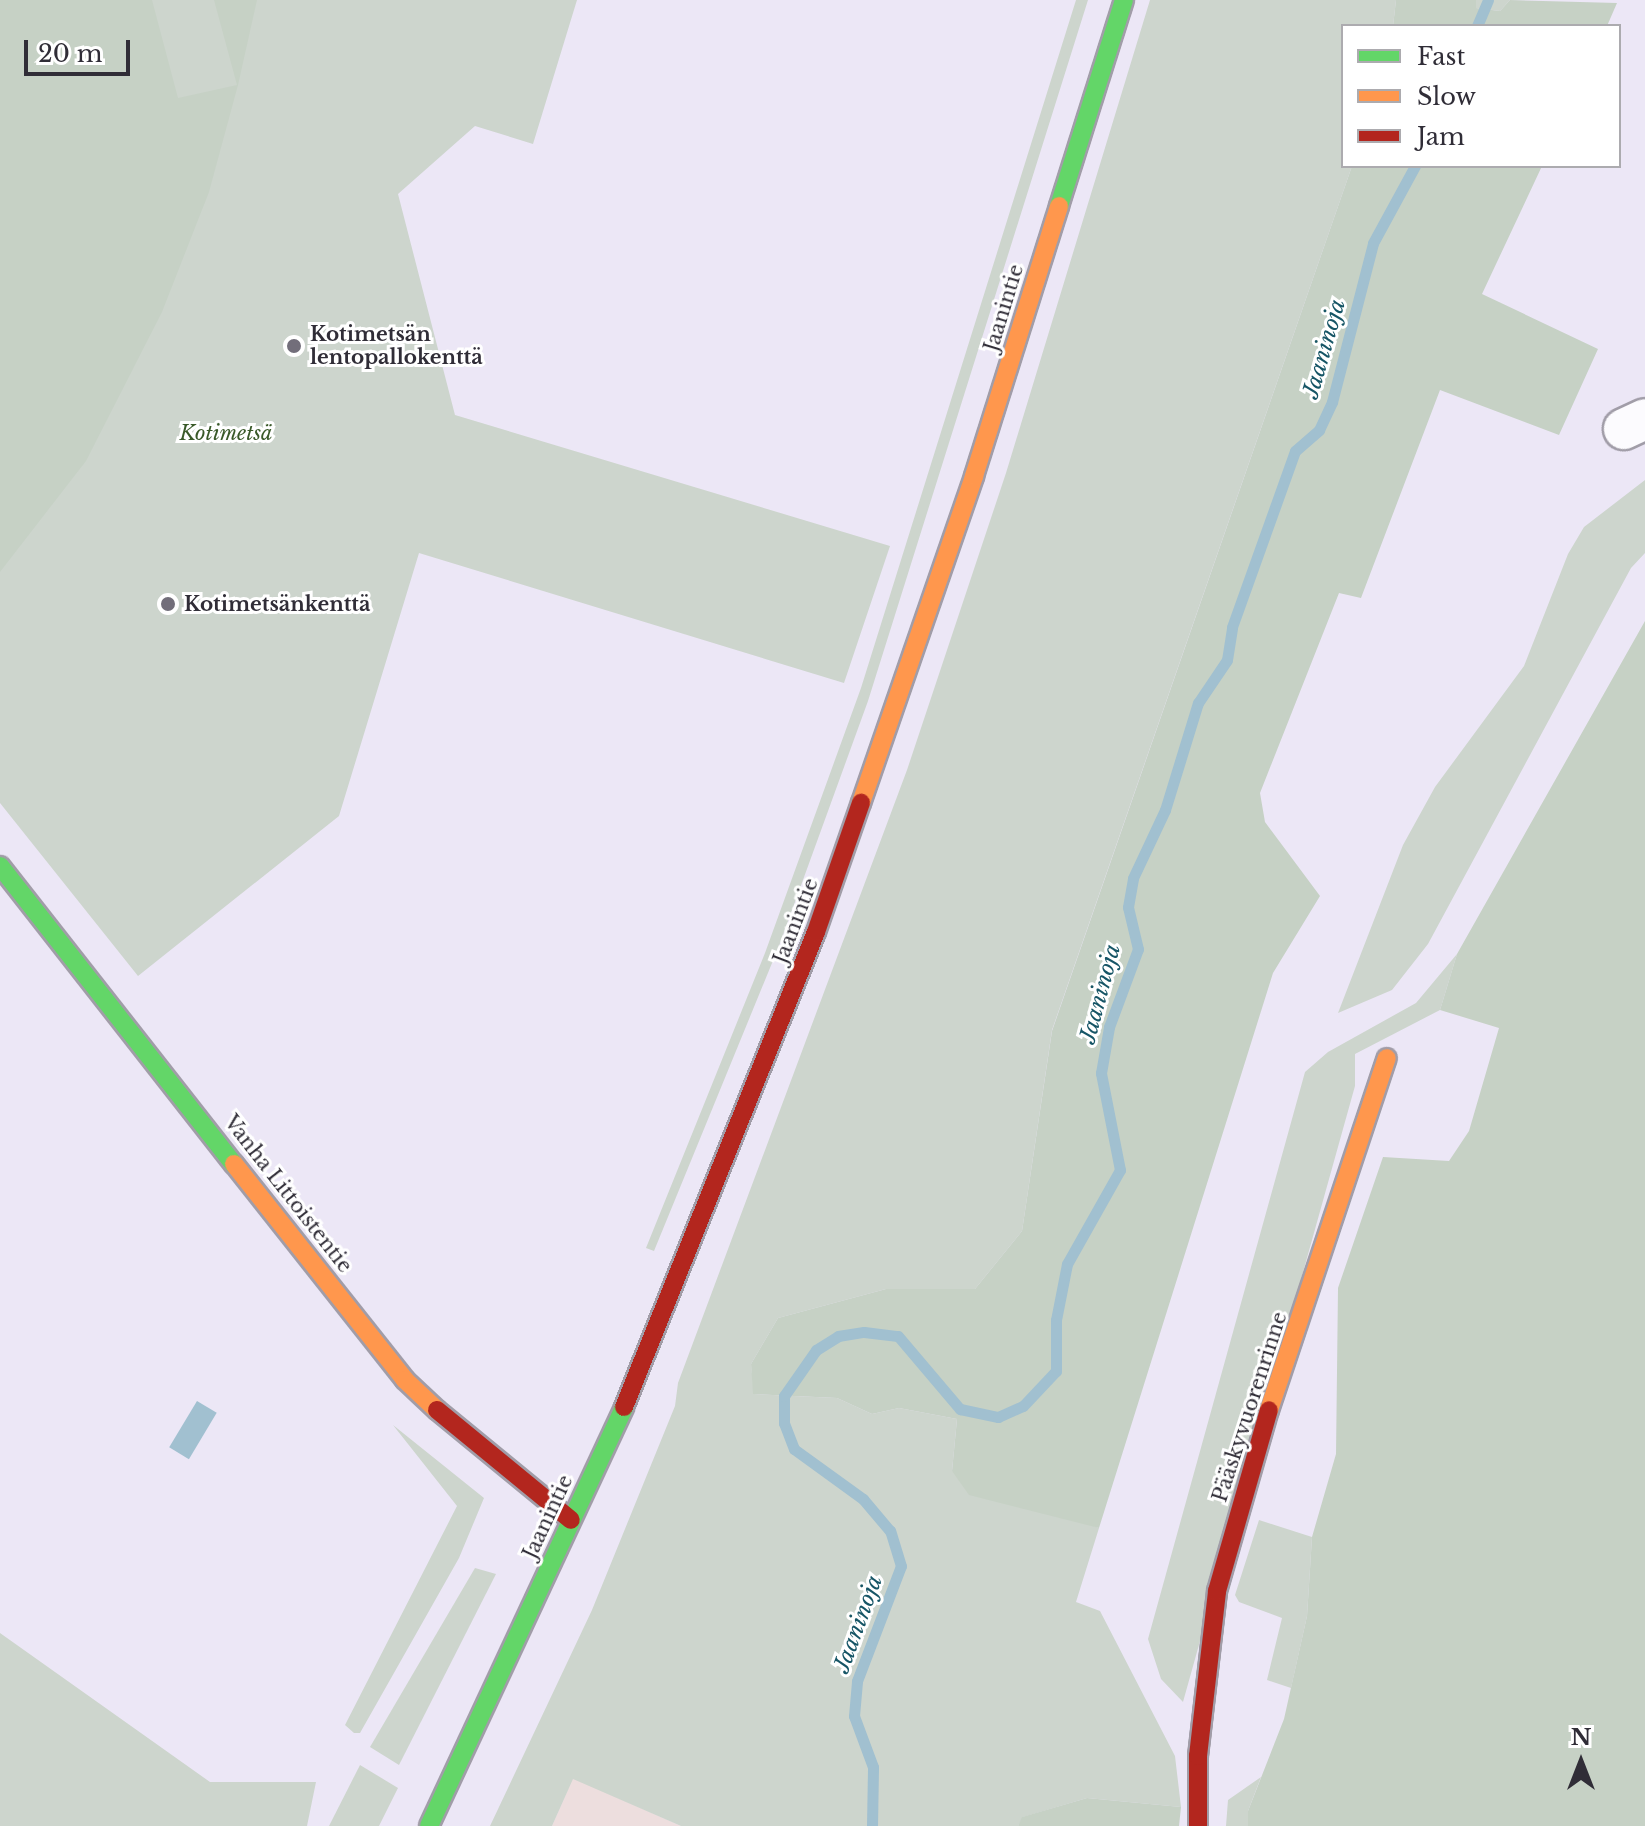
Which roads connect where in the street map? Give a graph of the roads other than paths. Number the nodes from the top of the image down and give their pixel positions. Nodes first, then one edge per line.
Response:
1 (1124, 0) edge
2 (0, 866) edge
3 (1387, 1058) dead end
4 (571, 1520) junction
5 (429, 1826) edge
6 (1198, 1826) edge

1 - 4 main road, Jaanintie
2 - 4 main road, Vanha Littoistentie
3 - 6 main road, Pääskyvuorenrinne
4 - 5 main road, Jaanintie

